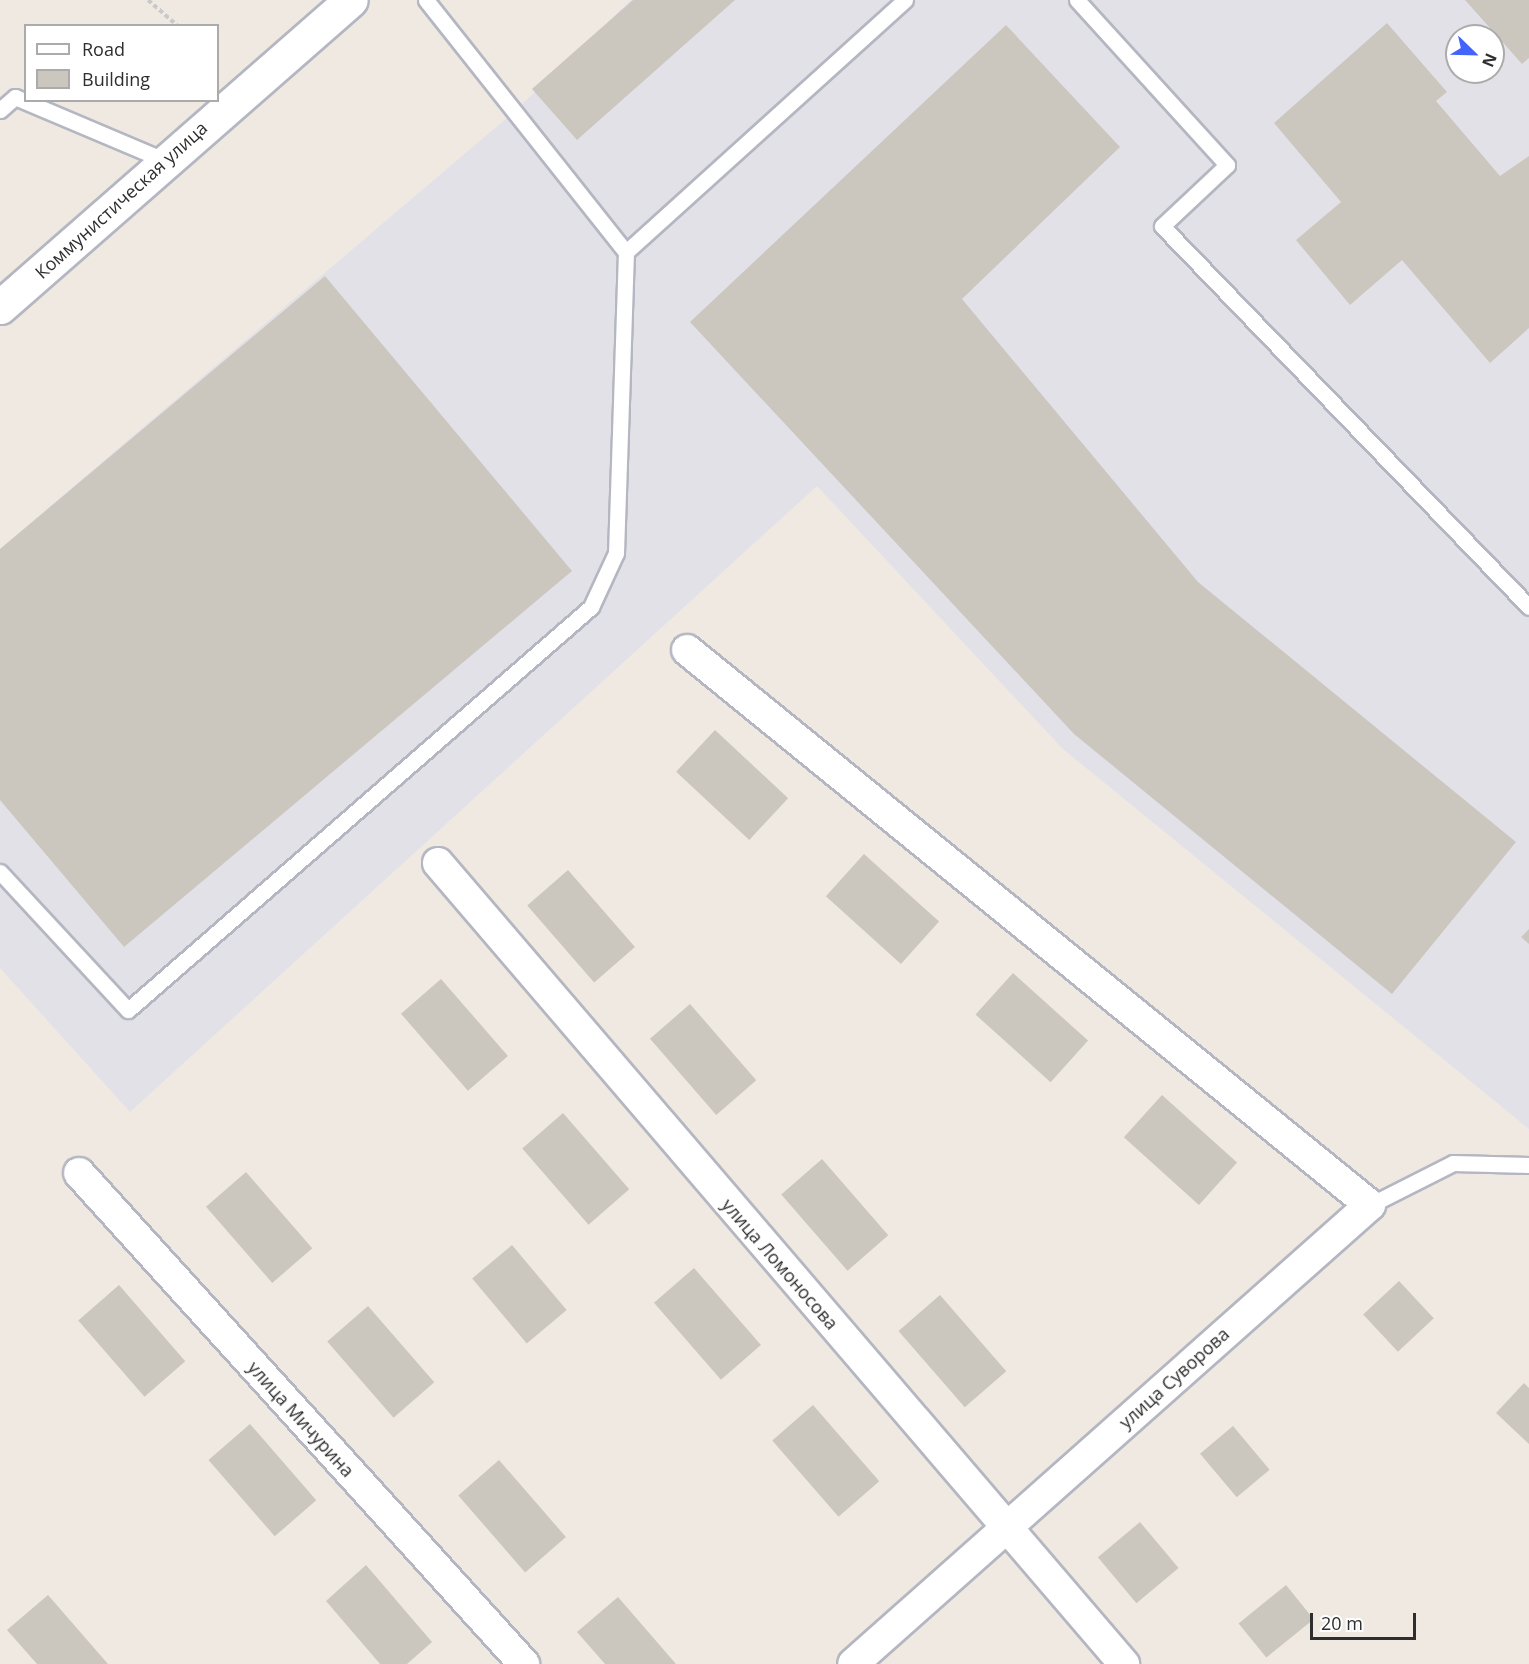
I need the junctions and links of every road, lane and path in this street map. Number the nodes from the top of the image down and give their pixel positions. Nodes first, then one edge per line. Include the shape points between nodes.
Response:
1 (148, 0) edge
2 (351, 0) edge
3 (426, 0) edge
4 (906, 0) edge
5 (1077, 0) edge
6 (176, 24) edge
7 (24, 101) edge
8 (27, 102) edge
9 (0, 110) edge
10 (164, 160) junction
11 (626, 252) junction
12 (0, 307) edge
13 (1529, 607) edge
14 (687, 650) dead end
15 (438, 863) dead end
16 (0, 872) edge
17 (1529, 1165) edge
18 (78, 1173) dead end
19 (1370, 1205) junction
20 (1006, 1527) junction
21 (524, 1664) edge
22 (853, 1664) edge
23 (1124, 1664) edge

1 - 6 path
2 - 10 street, Коммунистическая улица
3 - 11 lane
4 - 11 lane
5 - 13 lane via 1227,165 1162,226
7 - 9 lane via 15,97
8 - 10 lane
10 - 12 street, Коммунистическая улица
11 - 16 lane via 616,553 591,607 128,1010
14 - 19 street
15 - 20 street, улица Ломоносова
17 - 19 lane, улица Суворова via 1453,1163
18 - 21 street, улица Мичурина
19 - 20 street, улица Суворова
20 - 22 street, улица Суворова
20 - 23 street, улица Ломоносова

